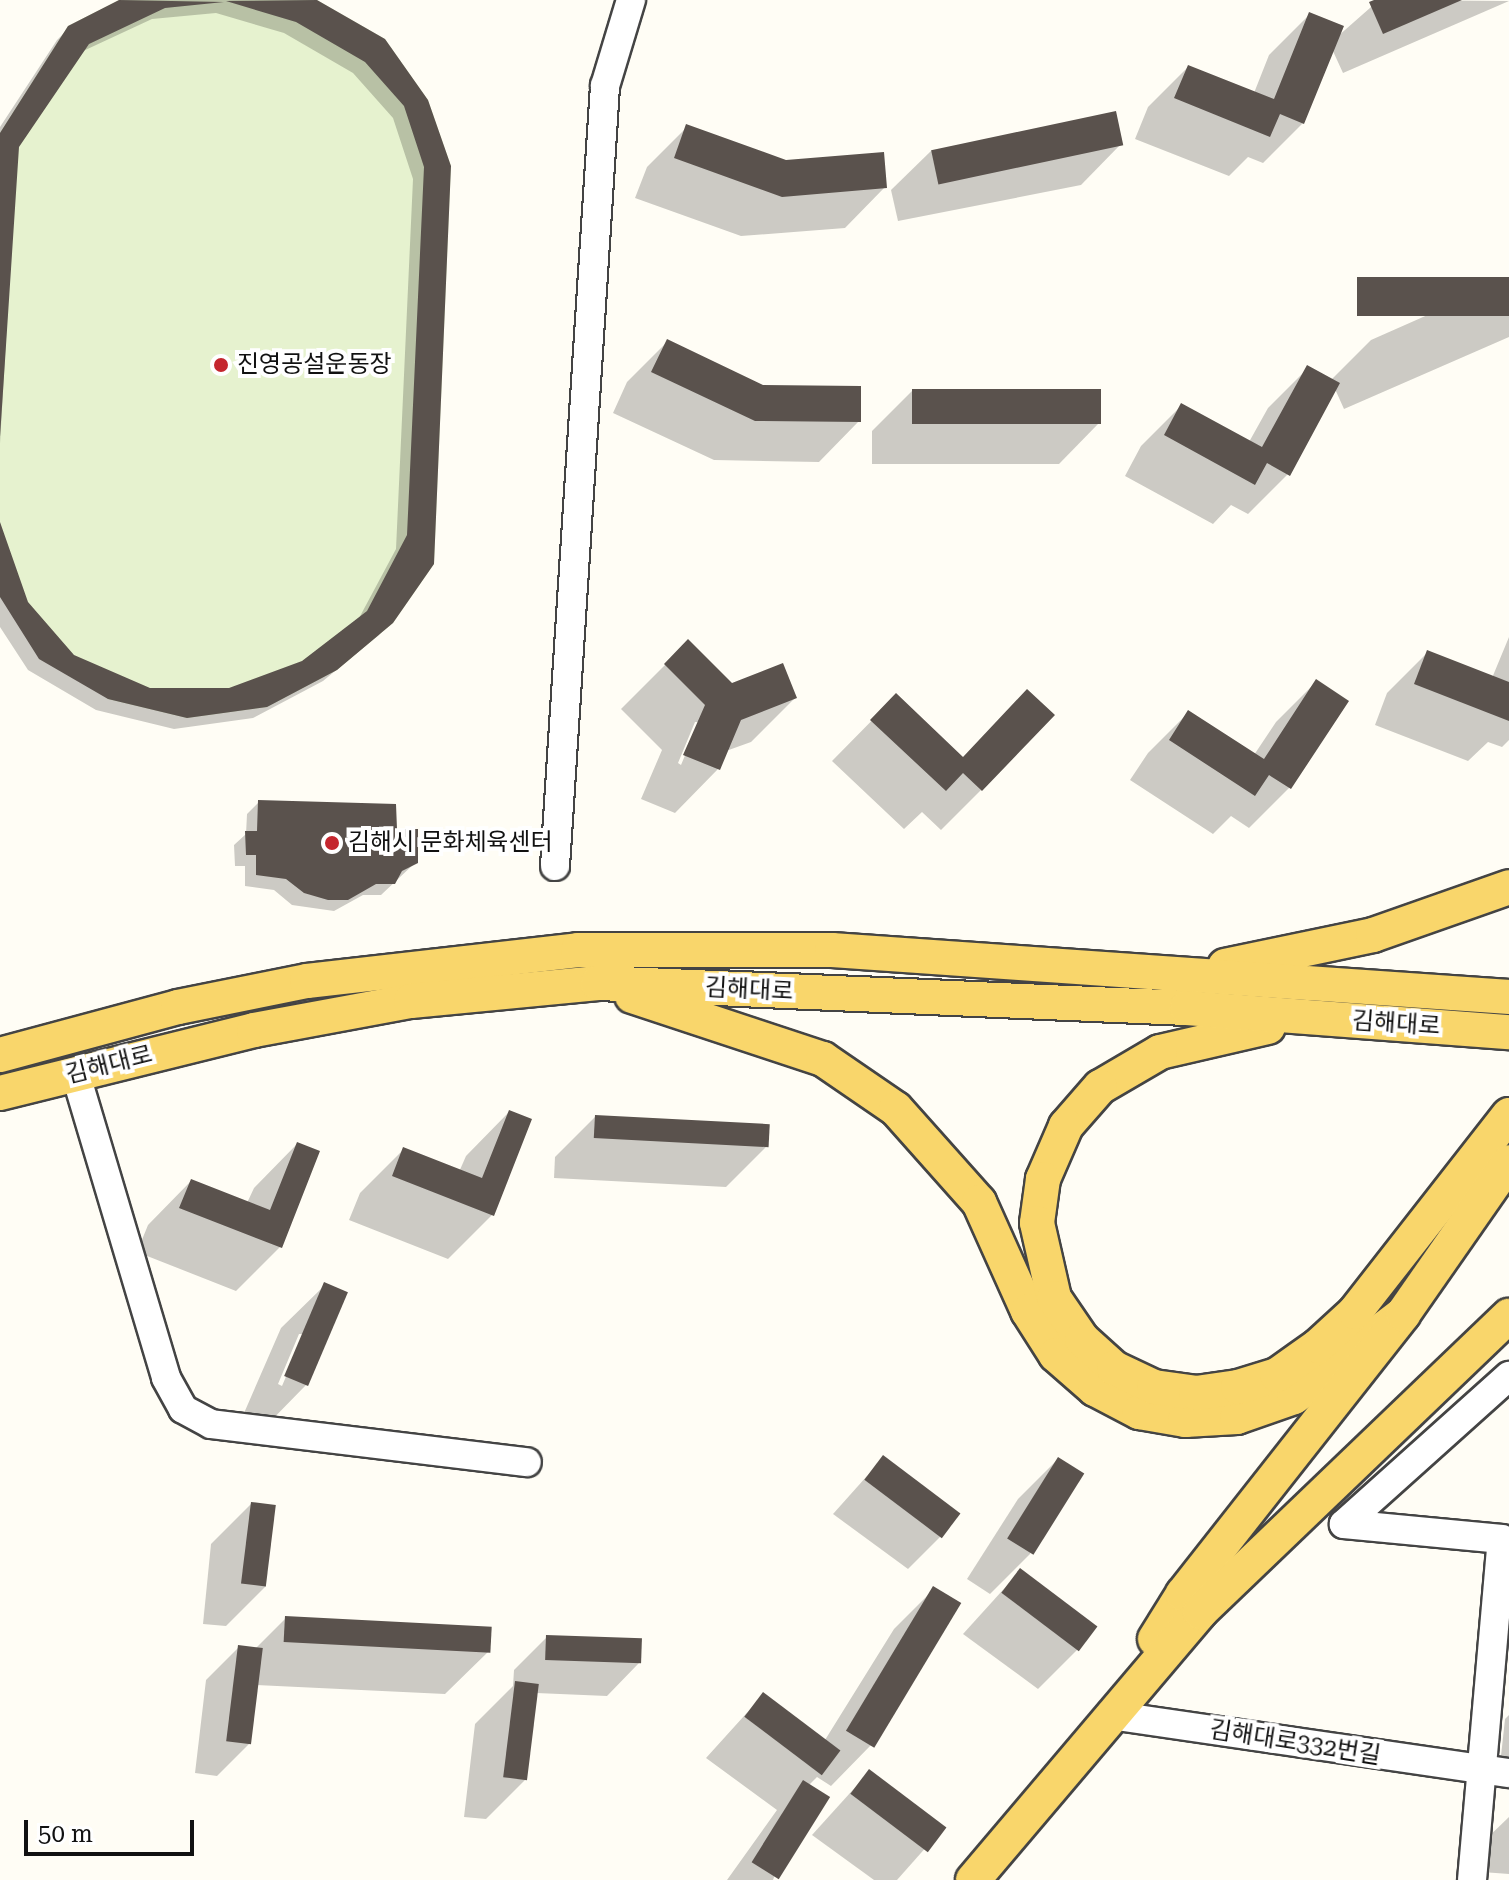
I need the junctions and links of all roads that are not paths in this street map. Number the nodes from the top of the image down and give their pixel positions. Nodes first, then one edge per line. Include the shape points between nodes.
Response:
1 (631, 0) edge
2 (555, 866) dead end
3 (1509, 887) edge
4 (1184, 974) junction
5 (598, 983) junction
6 (1509, 997) edge
7 (1316, 1019) junction
8 (1509, 1032) edge
9 (0, 1055) edge
10 (75, 1072) junction
11 (0, 1093) edge
12 (1509, 1115) edge
13 (1493, 1167) edge
14 (1403, 1314) junction
15 (1509, 1316) edge
16 (1509, 1376) edge
17 (527, 1462) dead end
18 (1506, 1539) edge
19 (1110, 1715) junction
20 (1480, 1771) junction
21 (1509, 1773) edge
22 (973, 1880) edge
23 (1472, 1880) edge

1 - 2 street via 605,86
3 - 4 main road via 1373,935
4 - 6 main road, 김해대로
4 - 9 main road, 김해대로 via 832,950 578,950 307,981 178,1007
5 - 7 main road, 김해대로 via 1187,1008
5 - 10 main road, 김해대로 via 411,1001
5 - 14 main road via 823,1059 896,1109 979,1202 1028,1311 1056,1355 1095,1389 1139,1412 1185,1420 1237,1417 1294,1397
7 - 8 main road, 김해대로
7 - 13 main road via 1232,1032 1160,1052 1100,1087 1066,1126 1043,1179 1037,1223 1054,1298 1082,1339 1114,1368 1154,1387 1196,1393 1277,1375 1355,1312
10 - 11 main road, 김해대로
10 - 17 street via 166,1378 183,1409 211,1424
12 - 13 main road
13 - 14 main road
14 - 19 main road via 1183,1594
15 - 19 main road via 1200,1612
16 - 18 street via 1344,1524
18 - 20 street
19 - 20 street, 김해대로332번길
19 - 22 main road
20 - 21 street, 김해대로332번길
20 - 23 street

